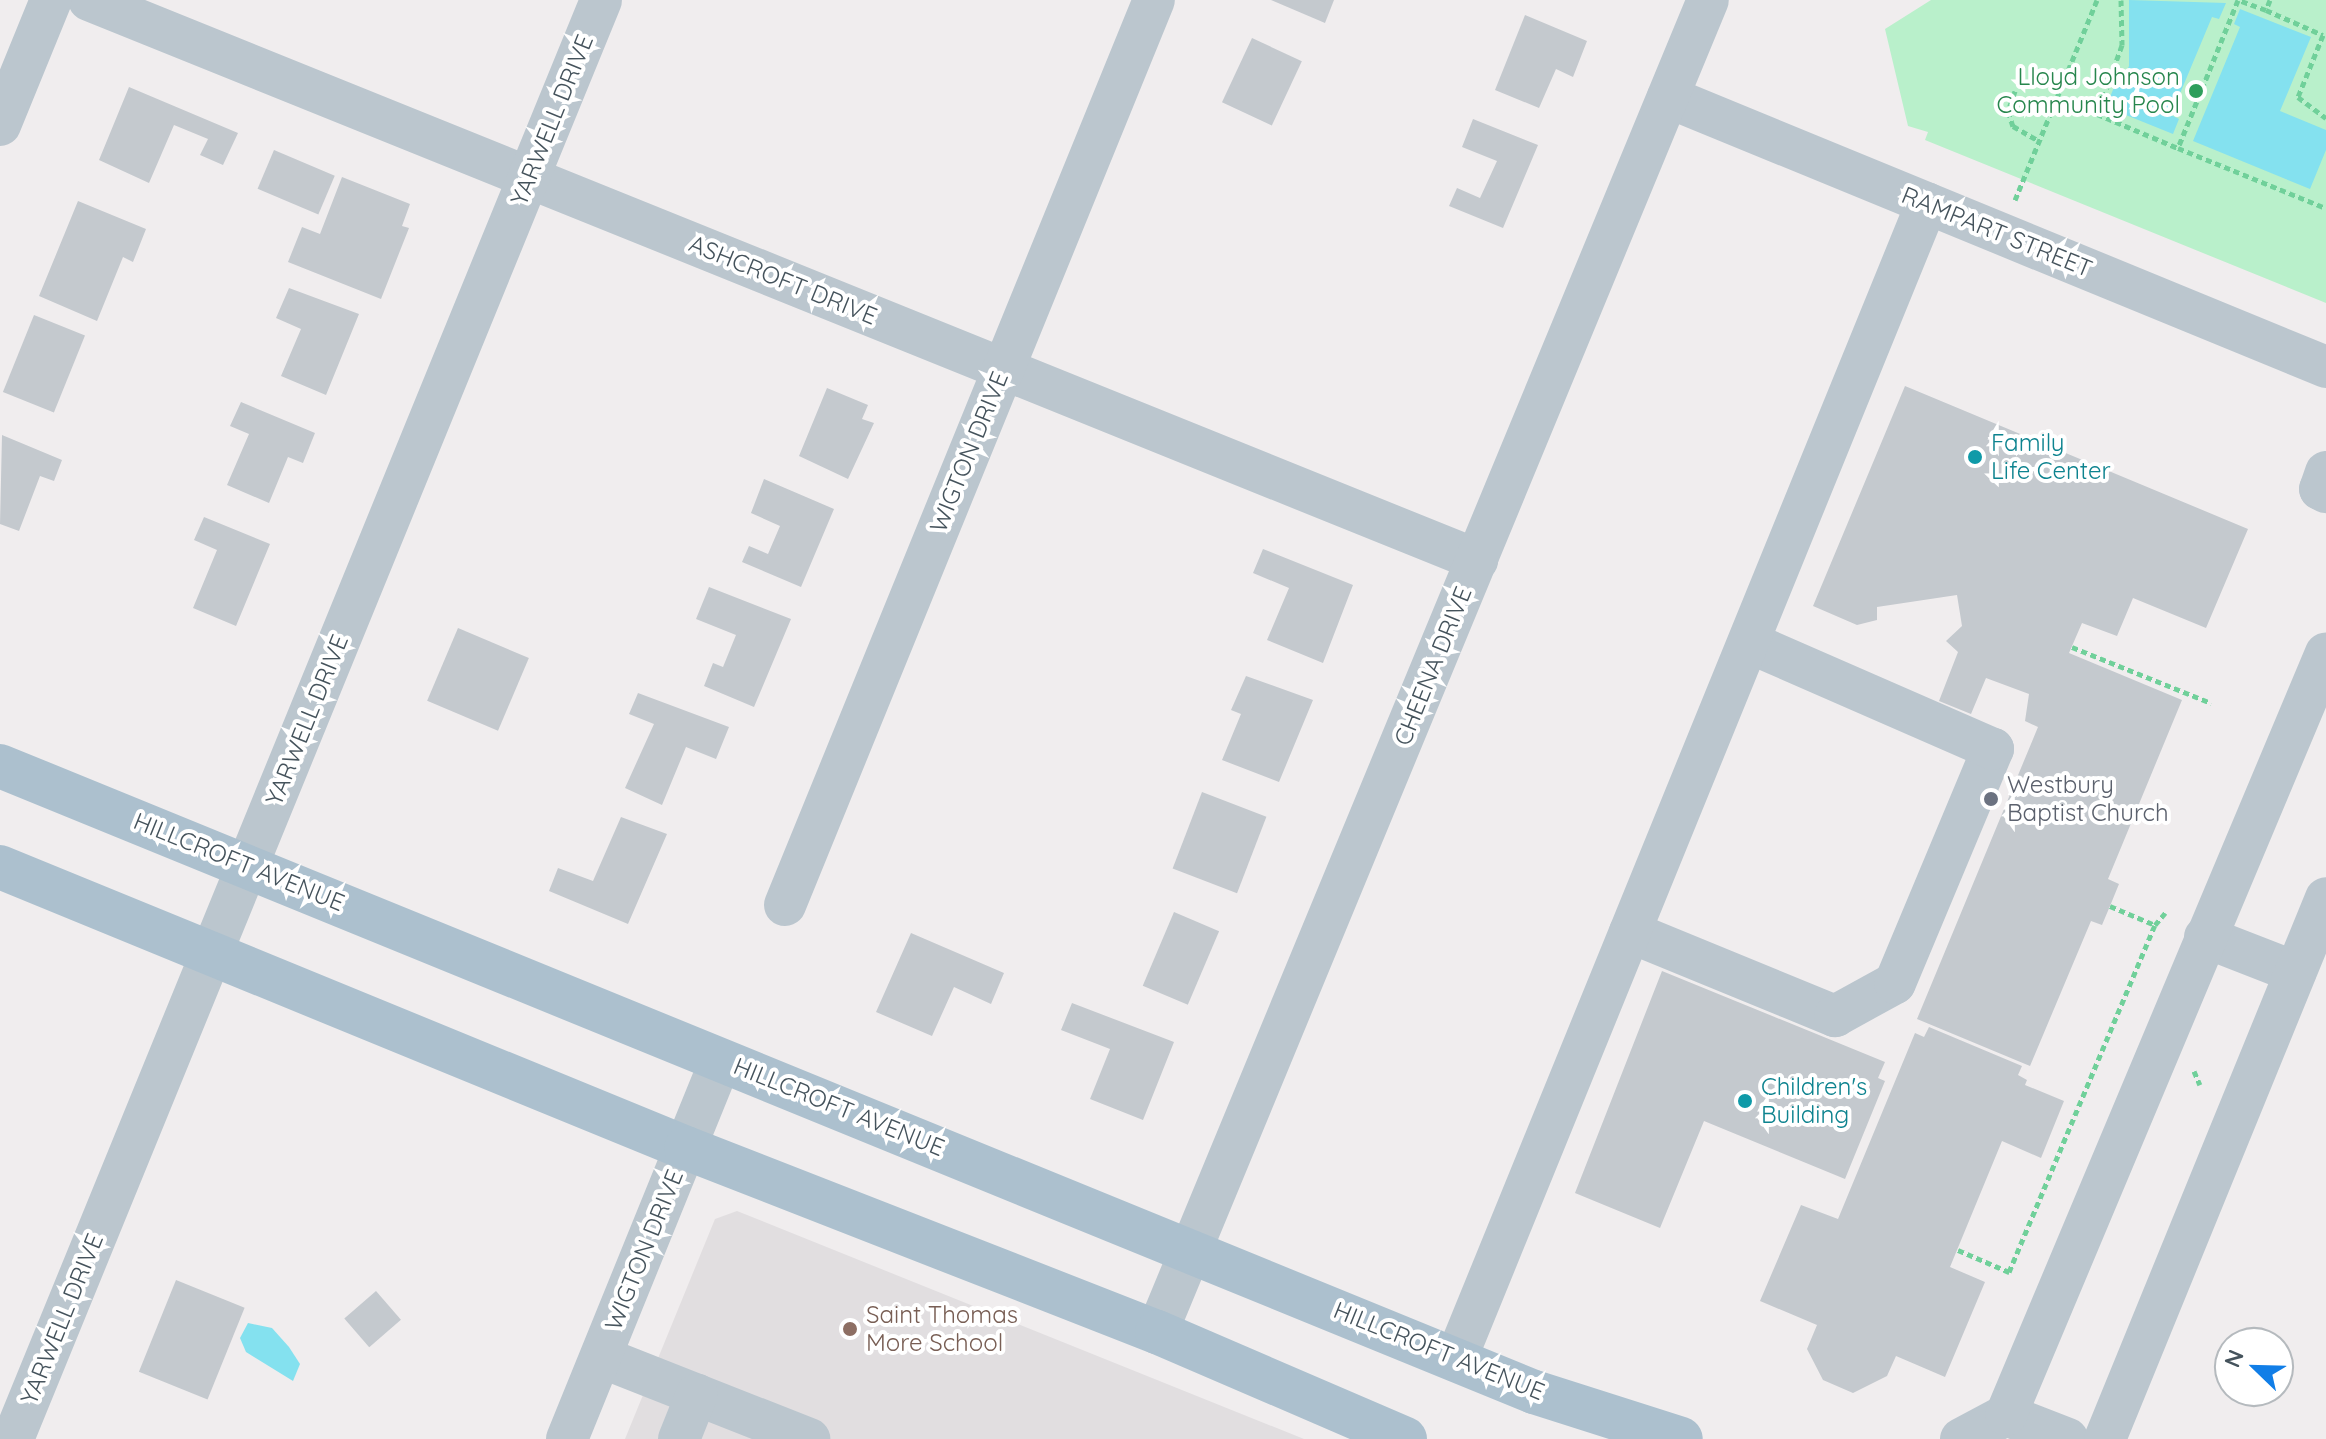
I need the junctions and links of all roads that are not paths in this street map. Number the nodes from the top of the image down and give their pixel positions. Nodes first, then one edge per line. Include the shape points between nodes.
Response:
1 (51, 0) edge
2 (89, 0) edge
3 (601, 0) edge
4 (1154, 0) edge
5 (1708, 0) edge
6 (1668, 97) junction
7 (0, 125) edge
8 (529, 178) junction
9 (1927, 203) junction
10 (2326, 367) edge
11 (1003, 369) junction
12 (2326, 472) edge
13 (2326, 492) edge
14 (1477, 560) junction
15 (1750, 643) junction
16 (2326, 653) edge
17 (0, 766) edge
18 (248, 864) junction
19 (0, 867) edge
20 (2326, 898) edge
21 (785, 905) dead end
22 (1630, 932) junction
23 (2205, 937) junction
24 (212, 953) junction
25 (2295, 972) junction
26 (721, 1060) junction
27 (686, 1148) junction
28 (1192, 1249) junction
29 (1157, 1332) junction
30 (601, 1357) junction
31 (1456, 1359) junction
32 (697, 1394) junction
33 (2006, 1415) junction
34 (13, 1439) edge
35 (567, 1439) edge
36 (679, 1439) edge
37 (809, 1439) edge
38 (1405, 1439) edge
39 (1681, 1439) edge
40 (1961, 1439) edge
41 (2068, 1439) edge
42 (2105, 1439) edge

1 - 7 street
2 - 8 street, ASHCROFT DRIVE
3 - 8 street, YARWELL DRIVE
4 - 11 street, WIGTON DRIVE
5 - 6 street, CHEENA DRIVE
6 - 9 street, RAMPART STREET
6 - 14 street, CHEENA DRIVE
8 - 11 street, ASHCROFT DRIVE
8 - 18 street, YARWELL DRIVE
9 - 10 street, RAMPART STREET
9 - 15 street
11 - 14 street, ASHCROFT DRIVE
11 - 21 street, WIGTON DRIVE
12 - 13 street via 2320,489
14 - 28 street, CHEENA DRIVE
15 - 22 street
15 - 22 street via 1993,749 1895,983 1835,1016
16 - 23 street
17 - 18 main road, HILLCROFT AVENUE
18 - 24 street, YARWELL DRIVE
18 - 26 main road, HILLCROFT AVENUE
19 - 24 main road
20 - 25 street
22 - 31 street
23 - 25 street
23 - 33 street
24 - 27 main road
24 - 34 street, YARWELL DRIVE
25 - 42 street
26 - 27 street, WIGTON DRIVE
26 - 28 main road, HILLCROFT AVENUE
27 - 29 main road
27 - 30 street, WIGTON DRIVE
28 - 29 street, CHEENA DRIVE
28 - 31 main road, HILLCROFT AVENUE
29 - 38 main road
30 - 32 street
30 - 35 street, WIGTON DRIVE
31 - 39 main road, HILLCROFT AVENUE via 1534,1392
32 - 36 street
32 - 37 street
33 - 40 street
33 - 41 street

